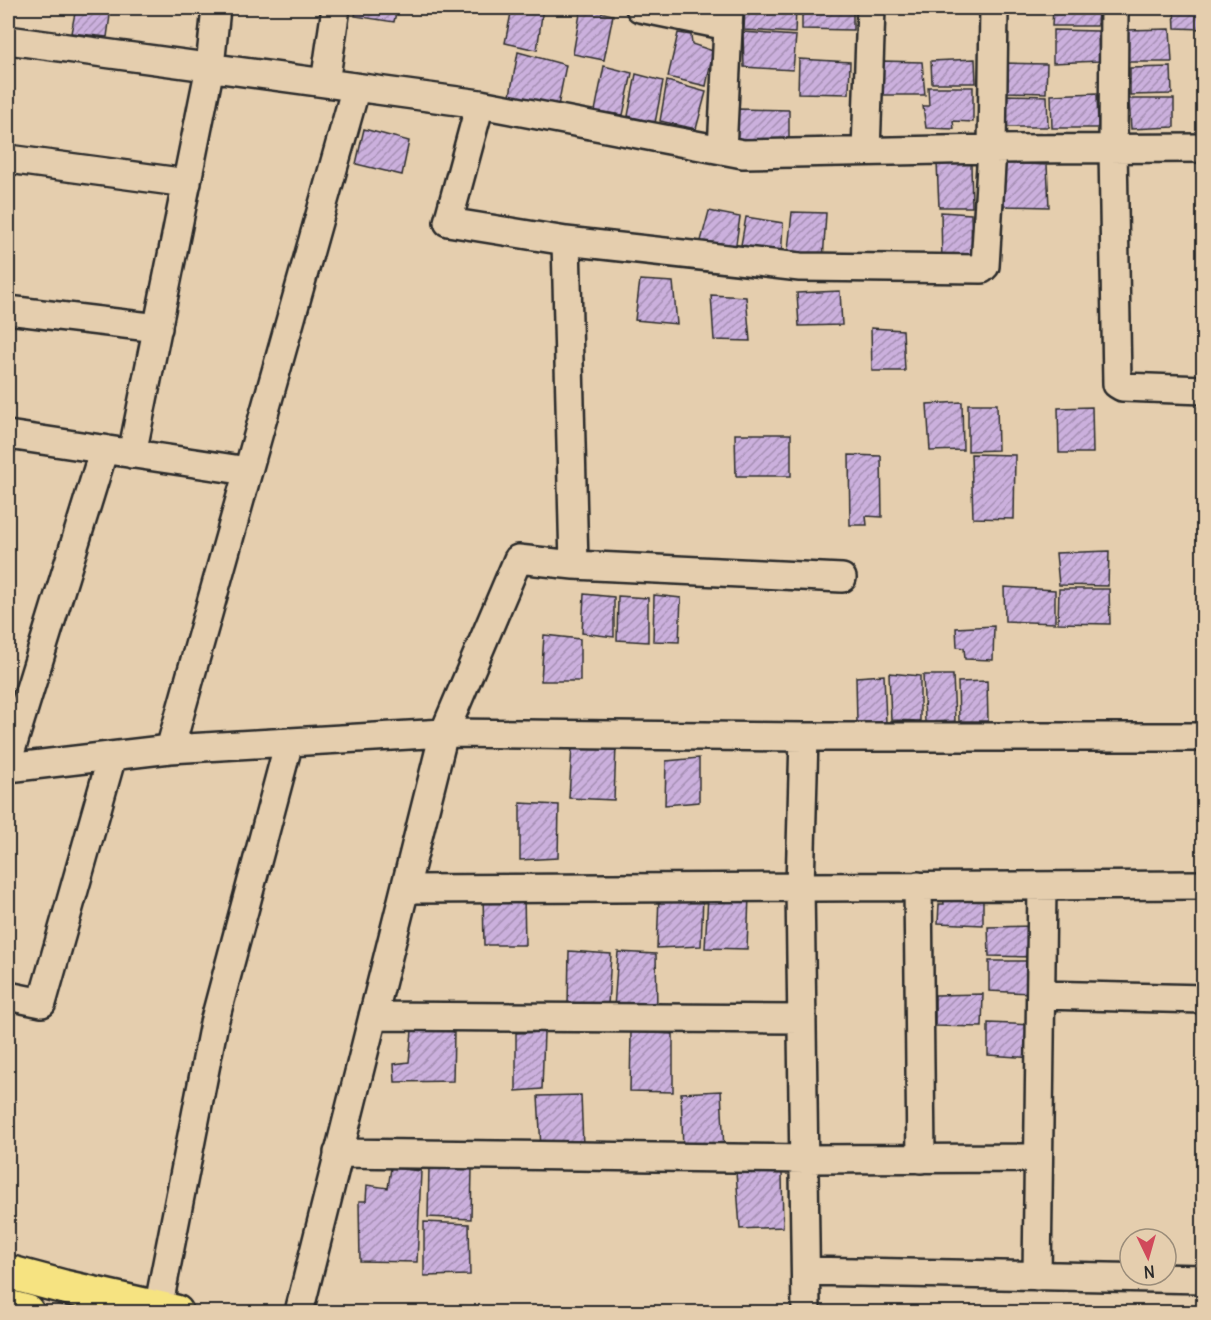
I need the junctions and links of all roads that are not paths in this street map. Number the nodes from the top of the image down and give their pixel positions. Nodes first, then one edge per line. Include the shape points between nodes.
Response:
1 (216, 8) edge
2 (336, 8) edge
3 (640, 8) edge
4 (871, 8) edge
5 (994, 8) edge
6 (1114, 8) edge
7 (729, 17) edge
8 (8, 40) edge
9 (210, 67) junction
10 (325, 83) junction
11 (356, 87) junction
12 (480, 104) junction
13 (1113, 148) junction
14 (1203, 148) edge
15 (992, 149) junction
16 (722, 150) junction
17 (866, 151) junction
18 (8, 159) edge
19 (187, 183) junction
20 (566, 241) junction
21 (8, 310) edge
22 (158, 328) junction
23 (1203, 390) edge
24 (8, 435) edge
25 (104, 450) junction
26 (132, 454) junction
27 (248, 471) junction
28 (574, 565) junction
29 (842, 578) dead end
30 (444, 733) junction
31 (804, 737) junction
32 (1203, 737) edge
33 (289, 742) junction
34 (170, 750) junction
35 (112, 756) junction
36 (8, 760) edge
37 (8, 768) edge
38 (1203, 885) edge
39 (918, 886) junction
40 (1042, 886) junction
41 (801, 887) junction
42 (405, 889) junction
43 (1041, 994) junction
44 (8, 996) edge
45 (1203, 999) edge
46 (373, 1016) junction
47 (802, 1019) junction
48 (338, 1154) junction
49 (1038, 1158) junction
50 (804, 1159) junction
51 (921, 1159) junction
52 (806, 1271) junction
53 (8, 1272) edge
54 (1037, 1276) junction
55 (1203, 1279) edge
56 (8, 1307) edge
57 (167, 1311) edge
58 (27, 1312) edge
59 (299, 1312) edge
60 (806, 1312) edge

1 - 9 street
2 - 10 street
3 - 7 street
4 - 17 street
5 - 15 street
6 - 13 street
7 - 16 street
8 - 9 street
9 - 10 street
9 - 19 street
10 - 11 street
11 - 12 street
11 - 27 street
12 - 16 street
12 - 20 street via 448,222
13 - 14 street
13 - 15 street
13 - 23 street via 1117,384
15 - 17 street
15 - 20 street via 982,269 800,267
16 - 17 street via 743,154
18 - 19 street
19 - 22 street
20 - 28 street
21 - 22 street
22 - 26 street
24 - 25 street
25 - 26 street
25 - 36 street
26 - 27 street
27 - 34 street
28 - 29 street
28 - 30 street via 518,560
30 - 31 street
30 - 33 street
30 - 42 street
31 - 32 street
31 - 41 street
33 - 34 street
33 - 57 street via 214,1023
34 - 35 street
35 - 37 street
35 - 44 street via 42,1003
38 - 40 street
39 - 40 street
39 - 41 street
39 - 51 street
40 - 43 street
41 - 42 street
41 - 47 street
42 - 46 street
43 - 45 street
43 - 49 street
46 - 47 street
46 - 48 street
47 - 50 street
48 - 50 street
48 - 59 street
49 - 51 street
49 - 54 street
50 - 51 street
50 - 52 street
52 - 54 street
52 - 60 street
53 - 57 highway
54 - 55 street
56 - 58 highway

